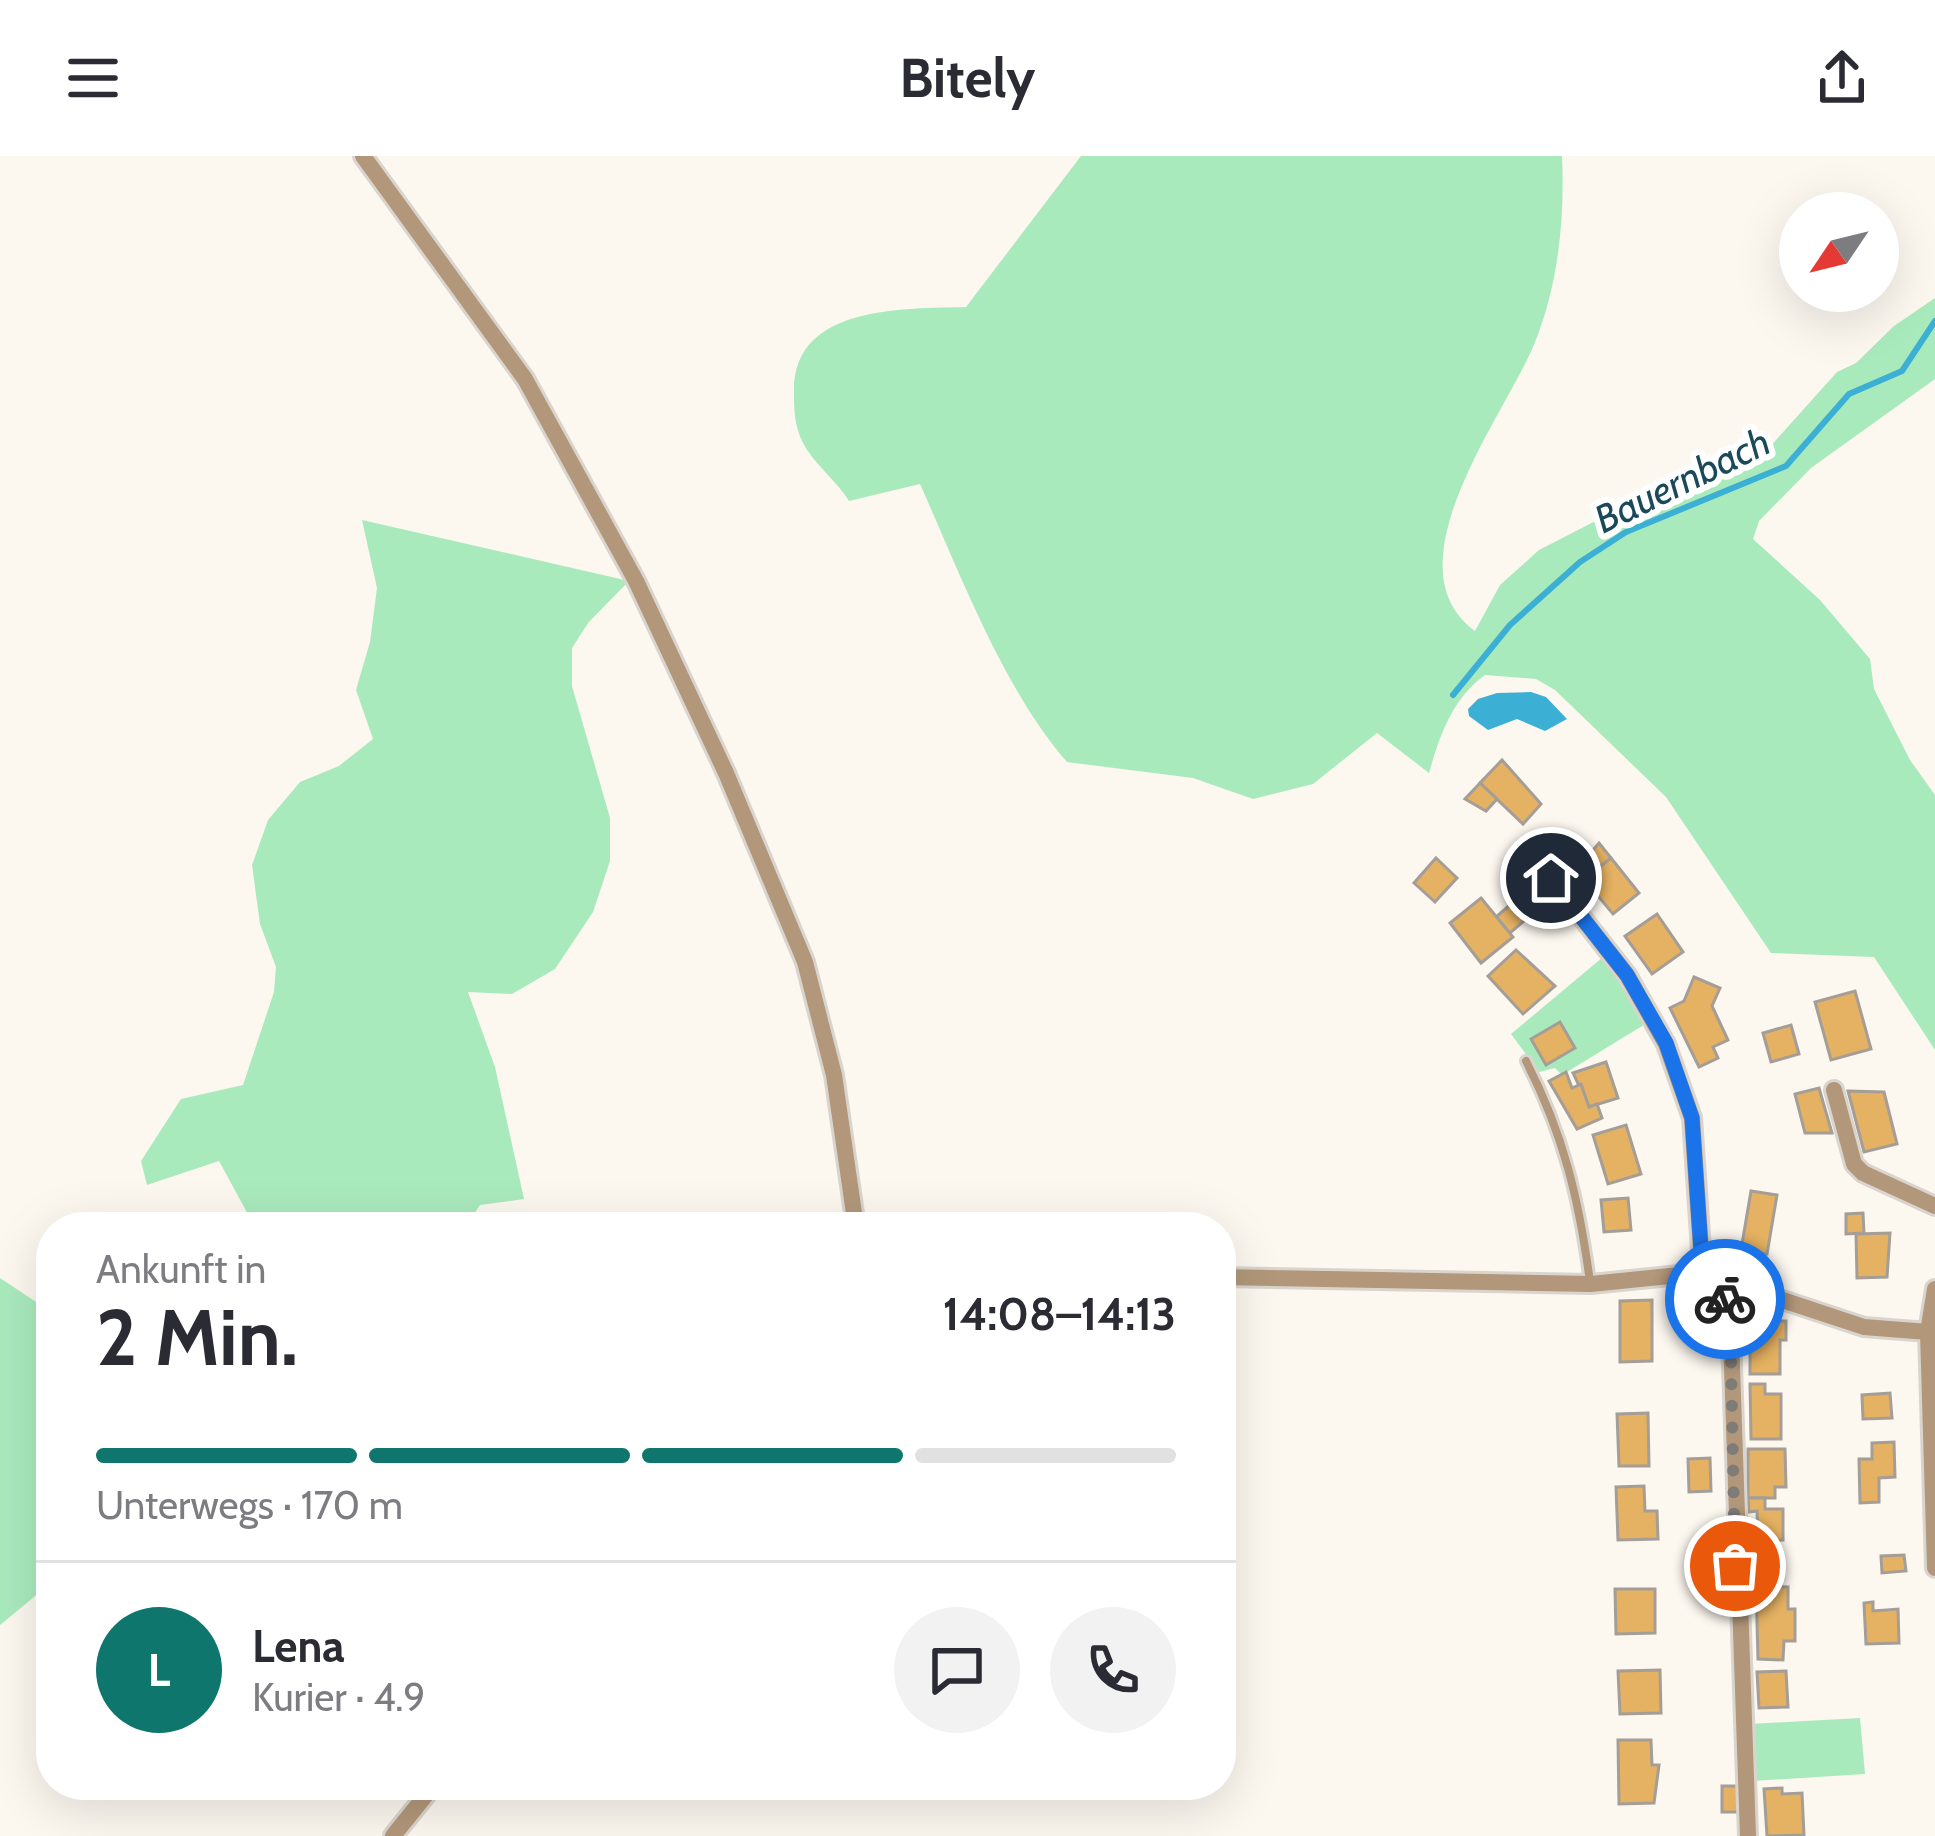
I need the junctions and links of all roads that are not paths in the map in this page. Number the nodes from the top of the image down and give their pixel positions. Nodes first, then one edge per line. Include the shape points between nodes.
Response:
1 (363, 156) edge
2 (1551, 878) dead end
3 (1526, 1061) dead end
4 (1834, 1090) dead end
5 (1935, 1206) edge
6 (854, 1212) edge
7 (1236, 1277) edge
8 (1713, 1277) junction
9 (1591, 1284) junction
10 (1935, 1288) edge
11 (1928, 1332) junction
12 (1935, 1568) edge
13 (422, 1800) edge
14 (393, 1836) edge
15 (1748, 1836) edge

1 - 6 street via 525,379 637,581 806,962 834,1076
2 - 8 street via 1627,975 1666,1043 1692,1118 1701,1250
3 - 9 lane via 1572,1172
4 - 5 street via 1854,1164
7 - 9 street
8 - 9 street
8 - 11 street via 1864,1327
8 - 15 street via 1730,1309
10 - 11 street
11 - 12 street
13 - 14 street

